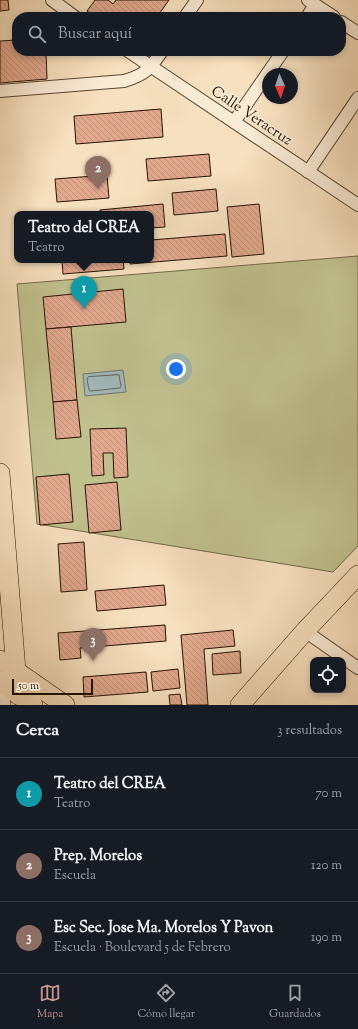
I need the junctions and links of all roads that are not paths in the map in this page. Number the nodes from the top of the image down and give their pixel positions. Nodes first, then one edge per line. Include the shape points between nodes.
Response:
1 (52, 0) edge
2 (197, 0) edge
3 (312, 2) edge
4 (69, 12) edge
5 (189, 12) edge
6 (309, 12) edge
7 (327, 12) edge
8 (346, 25) edge
9 (358, 33) edge
10 (136, 56) edge
11 (159, 56) edge
12 (280, 56) edge
13 (152, 66) junction
14 (0, 91) edge
15 (358, 98) edge
16 (234, 122) junction
17 (308, 172) junction
18 (358, 205) edge
19 (0, 473) edge
20 (358, 575) edge
21 (305, 631) junction
22 (0, 660) edge
23 (358, 668) edge
24 (8, 677) edge
25 (0, 685) edge
26 (2, 705) edge
27 (33, 705) edge
28 (65, 705) edge
29 (240, 705) edge

1 - 4 street
2 - 5 street
3 - 6 street
3 - 7 street
8 - 9 street
10 - 13 street, Calle Veracruz
11 - 13 street
12 - 16 street
13 - 14 street via 139,77 124,81
13 - 16 street, Calle Veracruz
15 - 17 street
16 - 17 street, Calle Veracruz
17 - 18 street, Calle Veracruz
19 - 24 main road
20 - 21 main road
21 - 23 street
21 - 29 main road
22 - 24 main road
24 - 27 main road via 18,695
24 - 28 main road
25 - 26 street

